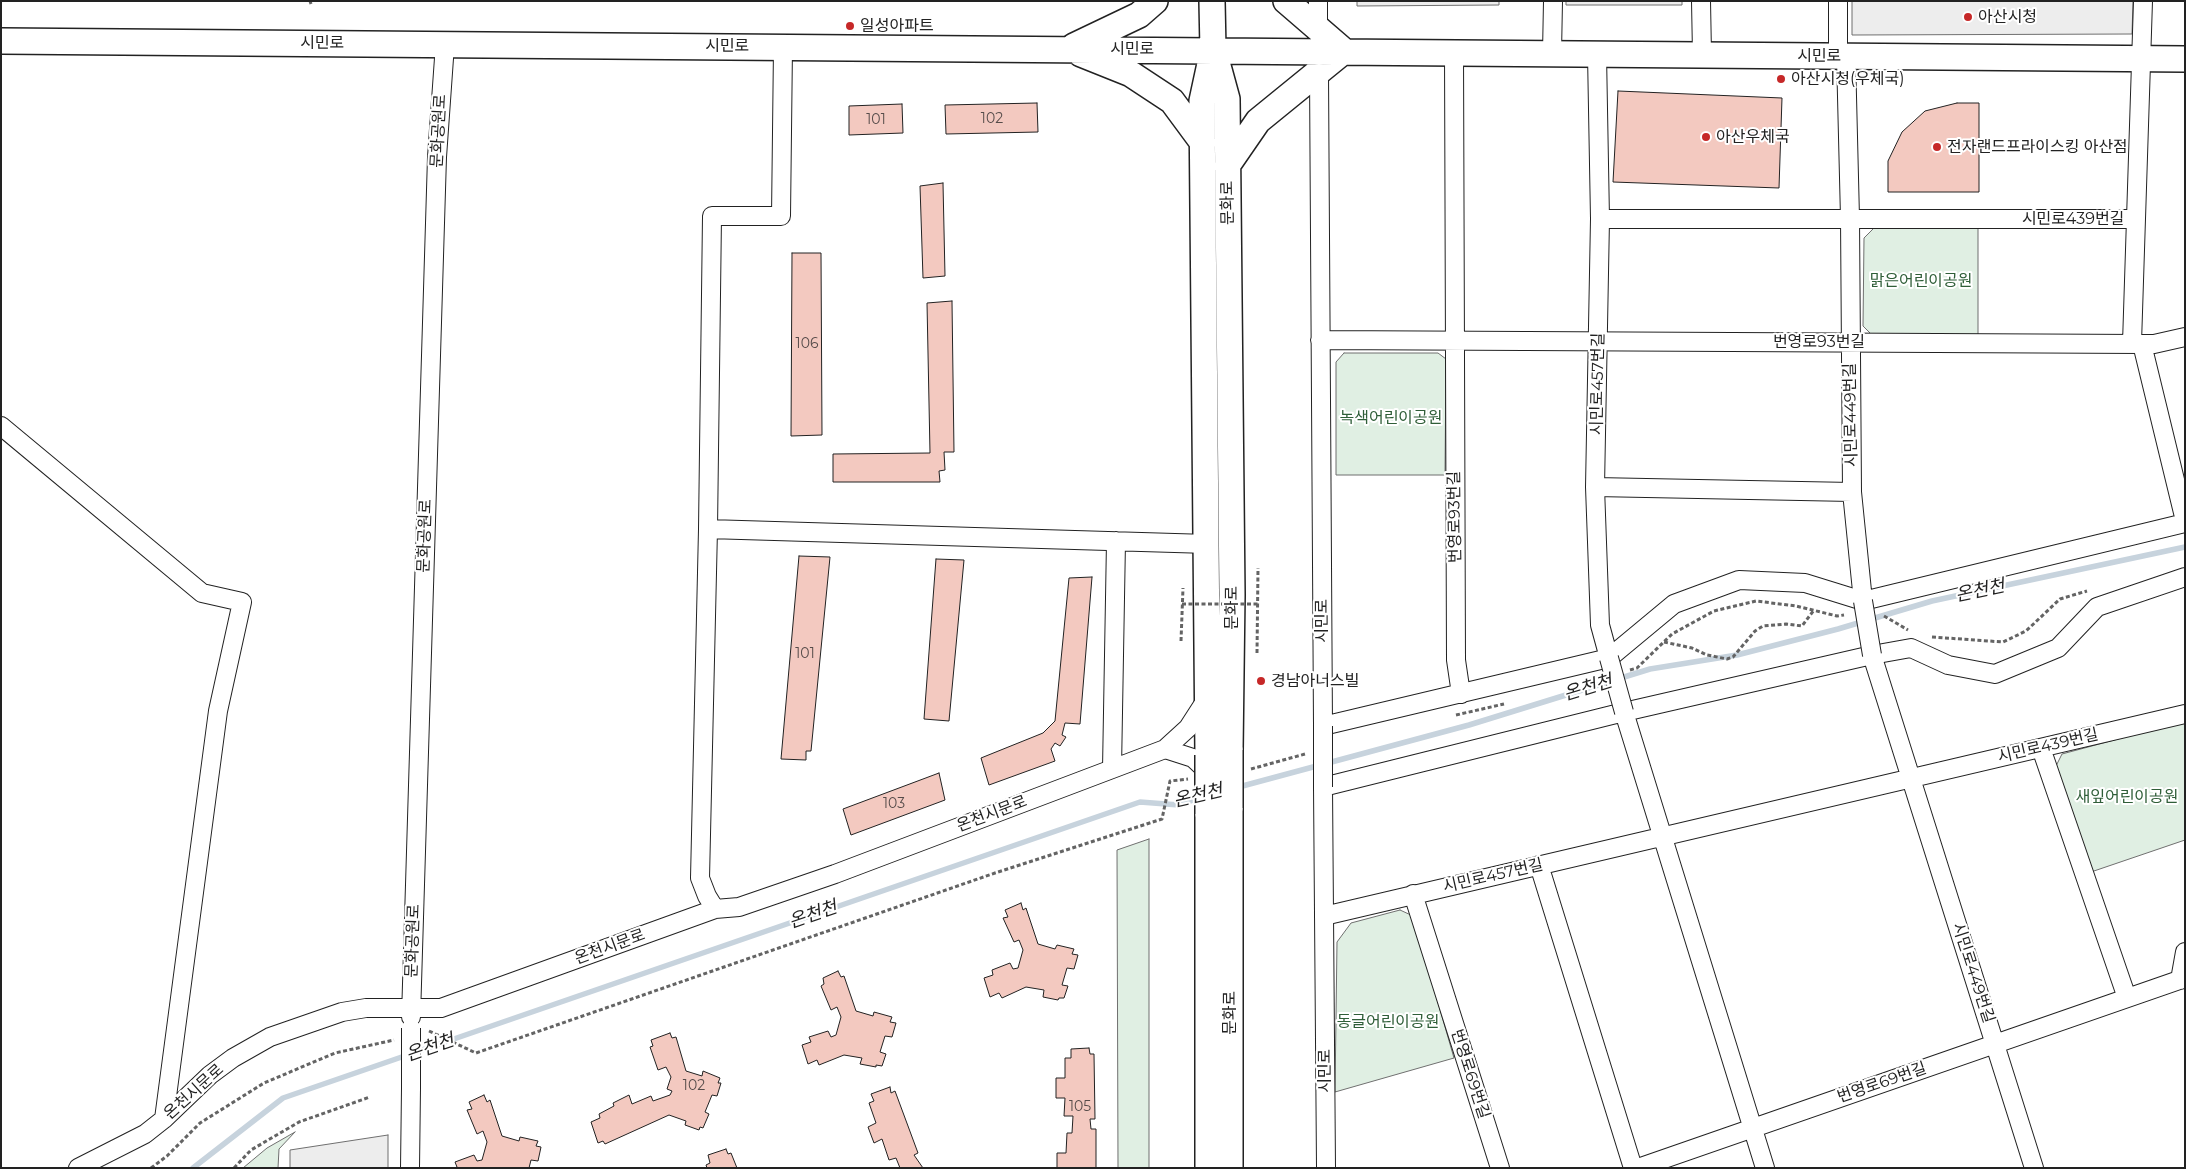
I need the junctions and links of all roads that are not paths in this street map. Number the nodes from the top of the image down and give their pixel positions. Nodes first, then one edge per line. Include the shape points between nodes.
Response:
1 (1155, 1) edge
2 (1212, 1) edge
3 (1286, 1) edge
4 (1318, 1) edge
5 (1553, 1) edge
6 (1701, 1) edge
7 (1838, 1) edge
8 (2144, 1) edge
9 (1318, 30) junction
10 (1, 41) edge
11 (445, 44) junction
12 (783, 47) junction
13 (1067, 49) junction
14 (1213, 50) junction
15 (1344, 51) junction
16 (1454, 52) junction
17 (1552, 53) junction
18 (1597, 54) junction
19 (1702, 54) junction
20 (1842, 56) junction
21 (2142, 58) junction
22 (2185, 59) edge
23 (1319, 74) junction
24 (1203, 143) junction
25 (1227, 166) junction
26 (1600, 218) junction
27 (1850, 218) junction
28 (2136, 219) junction
29 (2185, 337) edge
30 (1320, 340) junction
31 (1453, 340) junction
32 (1599, 341) junction
33 (1850, 342) junction
34 (2137, 344) junction
35 (1, 426) edge
36 (1595, 487) junction
37 (1852, 492) junction
38 (2185, 522) edge
39 (708, 529) junction
40 (1116, 541) junction
41 (1208, 544) junction
42 (2185, 577) edge
43 (1869, 606) junction
44 (1872, 654) junction
45 (1609, 658) junction
46 (1461, 694) junction
47 (1208, 697) junction
48 (1624, 712) junction
49 (2185, 714) edge
50 (1323, 726) junction
51 (2041, 748) junction
52 (1165, 749) junction
53 (1210, 759) junction
54 (1112, 768) junction
55 (1912, 778) junction
56 (1323, 787) junction
57 (1219, 811) junction
58 (1662, 836) junction
59 (1540, 865) junction
60 (1413, 894) junction
61 (715, 909) junction
62 (1324, 916) junction
63 (2185, 952) edge
64 (2183, 979) edge
65 (2127, 998) junction
66 (411, 1007) junction
67 (1996, 1044) junction
68 (164, 1119) junction
69 (1753, 1128) junction
70 (78, 1168) edge
71 (410, 1168) edge
72 (1208, 1168) edge
73 (1230, 1168) edge
74 (1326, 1168) edge
75 (1500, 1168) edge
76 (1633, 1168) edge
77 (1638, 1168) edge
78 (1766, 1168) edge
79 (2034, 1168) edge

1 - 13 main road via 1138,15
2 - 14 main road, 문화로
3 - 9 main road
4 - 9 street
5 - 17 street
6 - 19 street
7 - 20 street, 시민로449번길
8 - 21 street, 시민로439번길
9 - 15 main road
10 - 11 main road, 시민로
11 - 12 main road, 시민로
11 - 66 street, 문화공원로 via 437,167
12 - 13 main road, 시민로
12 - 39 street via 781,216 712,216
13 - 14 main road, 시민로
13 - 24 main road via 1131,74 1164,96
14 - 15 main road, 시민로
14 - 24 main road, 문화로 via 1202,101
14 - 25 main road, 문화로 via 1227,99
15 - 16 main road, 시민로
15 - 23 main road
16 - 17 main road, 시민로
16 - 31 street
17 - 18 main road, 시민로
18 - 19 main road, 시민로
18 - 26 street, 시민로457번길
19 - 20 main road, 시민로
20 - 21 main road, 시민로
20 - 27 street, 시민로449번길
21 - 22 main road, 시민로
21 - 28 street, 시민로439번길
23 - 25 main road via 1258,121
23 - 30 street, 시민로
24 - 41 main road, 문화로
25 - 53 main road, 문화로 via 1232,595
26 - 27 street
26 - 32 street, 시민로457번길
27 - 28 street, 시민로439번길
27 - 33 street, 시민로449번길
28 - 34 street
29 - 34 street, 번영로93번길
30 - 31 street, 번영로93번길
30 - 50 street, 시민로
31 - 32 street, 번영로93번길
31 - 46 street, 번영로93번길 via 1456,660
32 - 33 street, 번영로93번길
32 - 36 street, 시민로457번길
33 - 34 street, 번영로93번길
33 - 37 street, 시민로449번길
34 - 38 street
35 - 68 street via 202,593 242,602 218,711
36 - 37 street
36 - 45 street, 시민로457번길 via 1600,626
37 - 43 street, 시민로449번길
38 - 43 street
39 - 40 street
39 - 61 street via 700,878
40 - 41 street
40 - 54 street
41 - 47 main road, 문화로
42 - 44 street via 2097,607 2058,648 1995,674 1948,665 1911,648
43 - 44 street, 시민로449번길, bridge
43 - 45 street via 1805,582 1740,580 1674,604
44 - 48 street
44 - 55 street, 시민로449번길
45 - 46 street
45 - 48 street, 시민로457번길, bridge
46 - 50 street
47 - 52 street via 1188,728
47 - 53 main road, 문화로
48 - 56 street
48 - 58 street, 시민로457번길
49 - 51 street, 시민로439번길
50 - 56 street, 시민로, bridge
51 - 55 street, 시민로439번길
51 - 65 street
52 - 53 street
52 - 54 street, 온천시문로
53 - 57 main road, bridge
54 - 61 street, 온천시문로 via 834,874 739,907
55 - 58 street
55 - 67 street, 시민로449번길
56 - 62 street, 시민로
57 - 72 main road, 문화로
57 - 73 main road, 문화로
58 - 59 street, 시민로457번길
58 - 69 street, 시민로457번길
59 - 60 street, 시민로457번길
59 - 76 street
60 - 62 street, 시민로457번길
60 - 75 street, 번영로69번길
61 - 66 street, 온천시문로 via 441,1008
62 - 74 street, 시민로
63 - 64 street
64 - 65 street, 번영로69번길
65 - 67 street, 번영로69번길
66 - 68 street, 온천시문로 via 342,1012 270,1037 210,1074
66 - 71 street, 문화공원로, bridge
67 - 69 street, 번영로69번길
67 - 79 street, 시민로449번길
68 - 70 street, 온천시문로 via 123,1146
69 - 77 street, 번영로69번길
69 - 78 street, 시민로457번길

